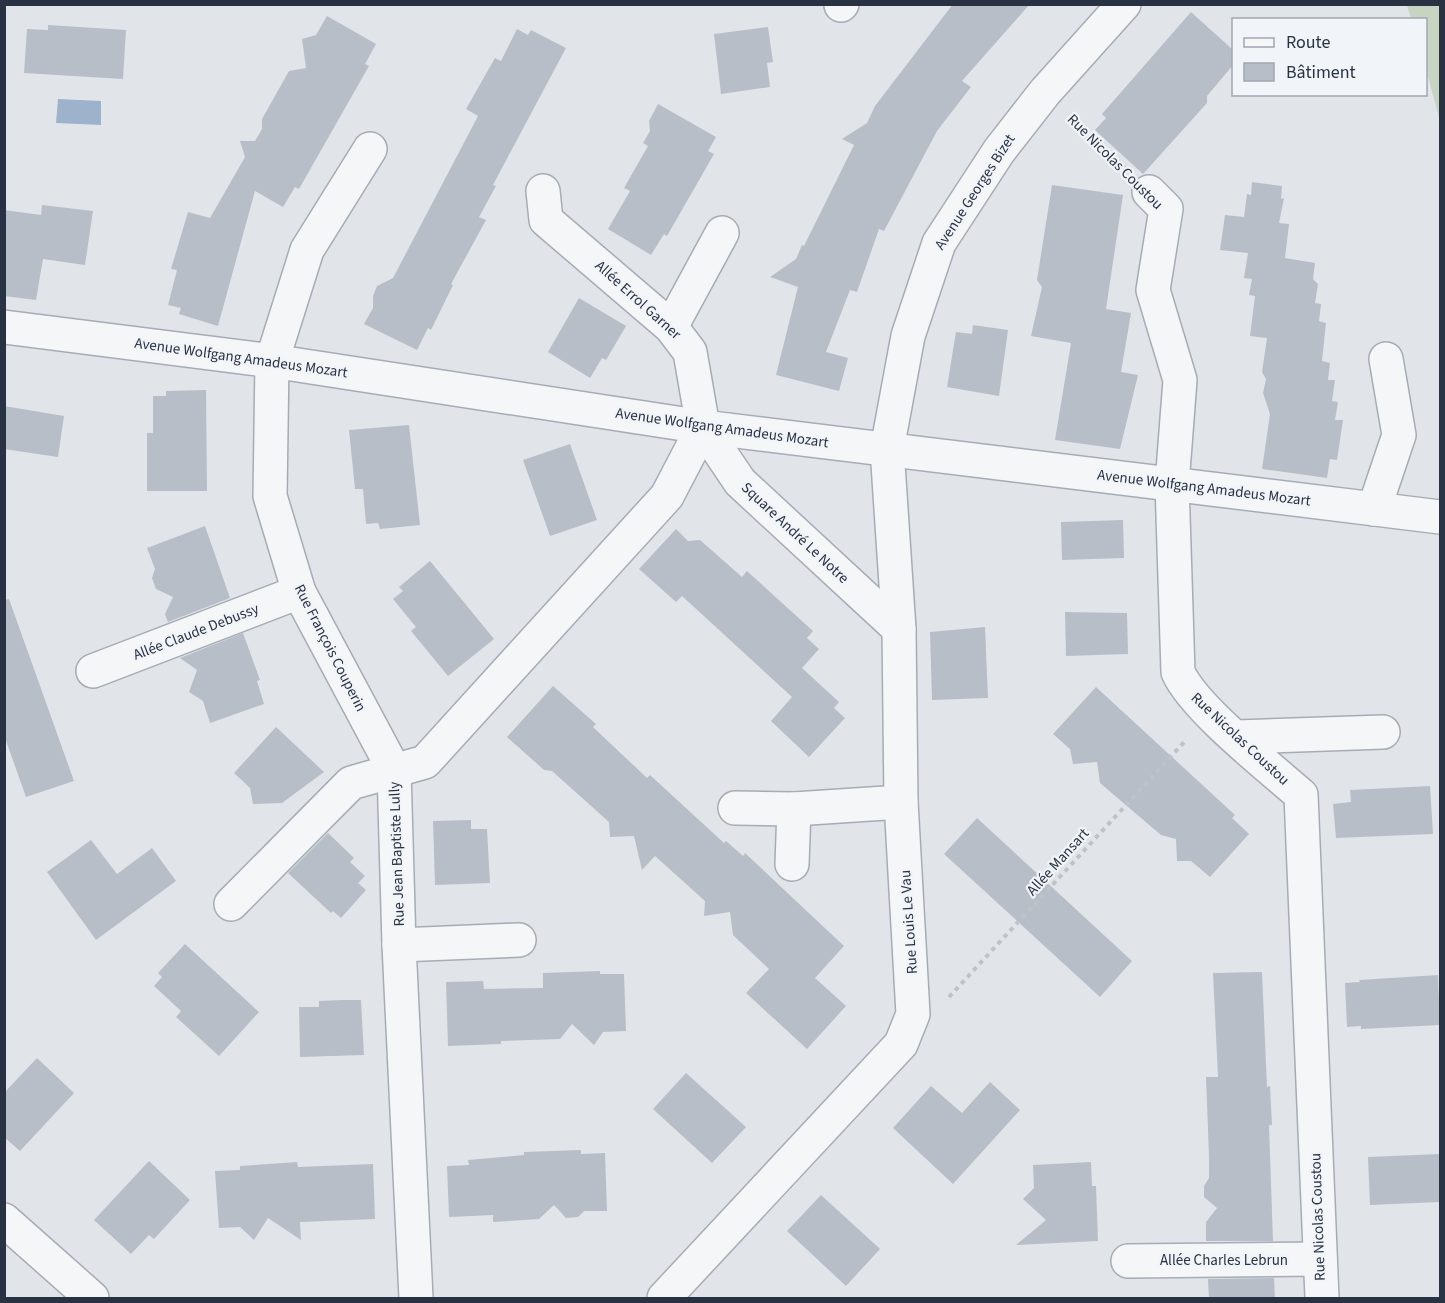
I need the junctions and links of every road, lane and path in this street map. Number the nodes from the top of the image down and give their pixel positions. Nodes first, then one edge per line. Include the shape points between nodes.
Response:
1 (1124, 4) edge
2 (1045, 92) junction
3 (369, 149) dead end
4 (543, 191) dead end
5 (1149, 192) joint
6 (722, 233) dead end
7 (4, 327) edge
8 (671, 327) junction
9 (1386, 359) dead end
10 (272, 361) junction
11 (703, 428) junction
12 (887, 449) junction
13 (1172, 484) junction
14 (1374, 509) junction
15 (1440, 517) edge
16 (299, 592) junction
17 (899, 629) junction
18 (93, 671) dead end
19 (1210, 714) junction
20 (1383, 732) dead end
21 (1237, 737) junction
22 (394, 770) junction
23 (901, 802) junction
24 (735, 808) dead end
25 (794, 809) junction
26 (792, 864) dead end
27 (231, 904) dead end
28 (519, 940) dead end
29 (399, 945) junction
30 (913, 1014) junction
31 (4, 1220) edge
32 (1320, 1259) junction
33 (1128, 1261) dead end
34 (92, 1299) edge
35 (416, 1299) edge
36 (664, 1299) edge
37 (1322, 1299) edge

1 - 2 street, Avenue Georges Bizet
2 - 5 path, Rue Nicolas Coustou
2 - 12 street, Avenue Georges Bizet via 999,151 939,243 908,336
3 - 10 street, Rue François Couperin via 307,250
4 - 8 street, Allée Errol Garner via 546,220
5 - 13 street, Rue Nicolas Coustou via 1166,209 1153,290 1180,380
6 - 8 street
7 - 10 street, Avenue Wolfgang Amadeus Mozart
8 - 11 street, Allée Errol Garner via 690,352
9 - 14 street via 1398,435
10 - 11 street, Avenue Wolfgang Amadeus Mozart
10 - 16 street, Rue François Couperin via 270,496
11 - 12 street, Avenue Wolfgang Amadeus Mozart
11 - 17 street, Square André Le Notre via 740,482
11 - 22 street, Rue Jean Baptiste Lully via 667,496 651,514 425,762
12 - 13 street, Avenue Wolfgang Amadeus Mozart
12 - 17 street, Rue Louis Le Vau
13 - 14 street, Avenue Wolfgang Amadeus Mozart
13 - 19 street, Rue Nicolas Coustou via 1178,672 1184,686
14 - 15 street, Avenue Wolfgang Amadeus Mozart
16 - 18 street, Allée Claude Debussy
16 - 22 street, Rue François Couperin
17 - 23 street, Rue Louis Le Vau
19 - 21 street, Rue Nicolas Coustou
19 - 30 path, Allée Mansart via 954,994
20 - 21 street
21 - 32 street, Rue Nicolas Coustou via 1301,795
22 - 27 street via 351,783
22 - 29 street, Rue Jean Baptiste Lully
23 - 25 street
23 - 30 street, Rue Louis Le Vau
24 - 25 street
25 - 26 street
28 - 29 street
29 - 35 street, Rue Jean Baptiste Lully
30 - 36 street, Rue Louis Le Vau via 901,1044
31 - 34 street
32 - 33 street, Allée Charles Lebrun
32 - 37 street, Rue Nicolas Coustou

